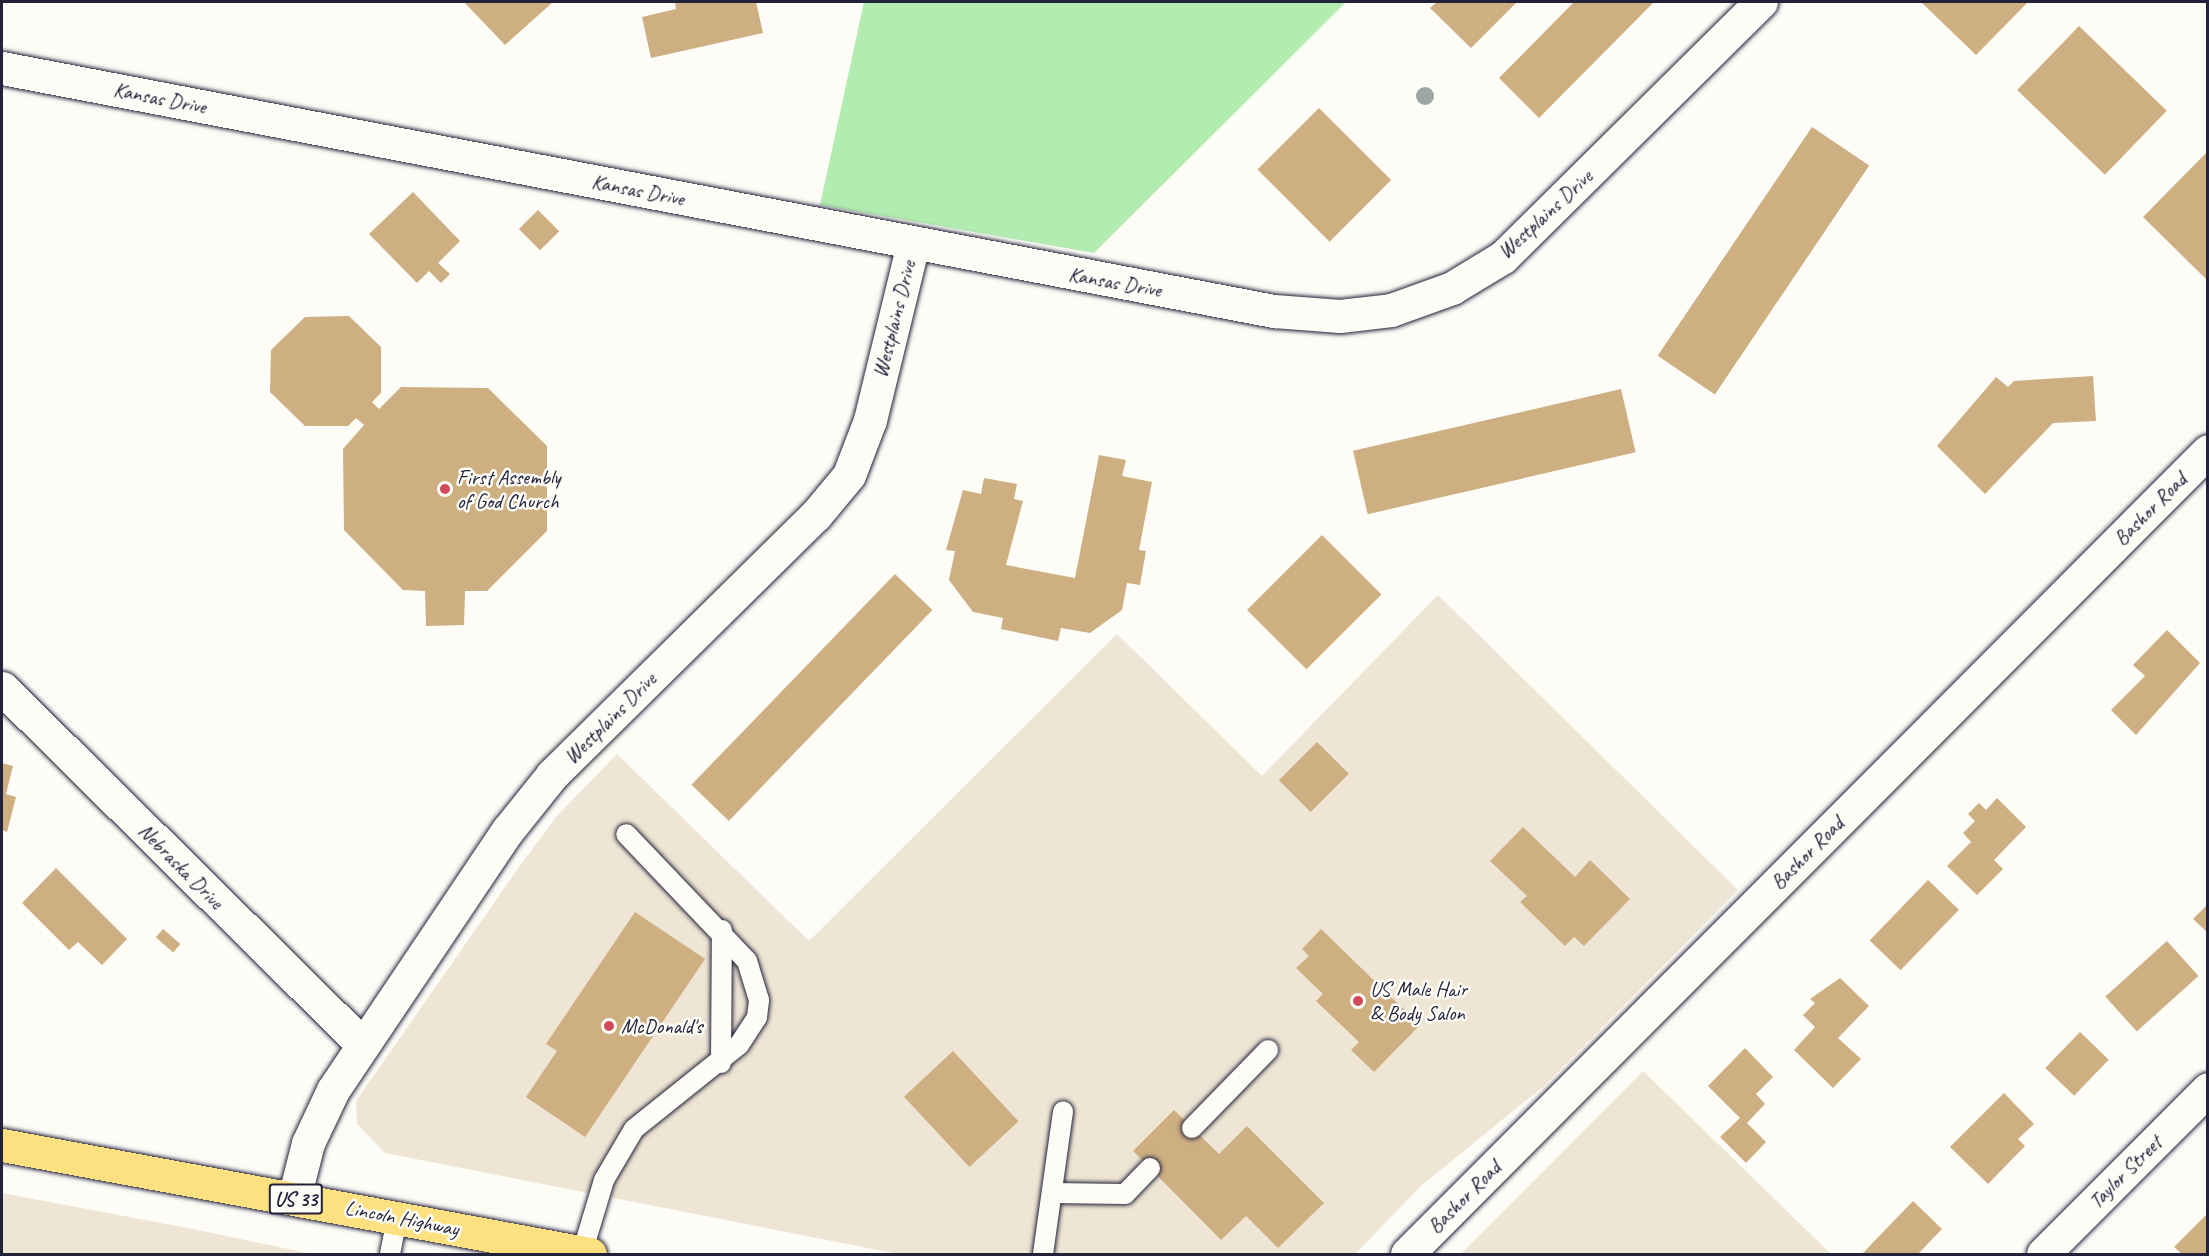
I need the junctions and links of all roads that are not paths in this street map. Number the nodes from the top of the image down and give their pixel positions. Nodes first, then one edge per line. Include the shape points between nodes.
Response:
1 (1761, 2) edge
2 (2, 69) edge
3 (913, 244) junction
4 (1274, 311) joint
5 (2208, 451) edge
6 (2, 688) edge
7 (626, 834) dead end
8 (722, 930) junction
9 (361, 1044) junction
10 (1268, 1050) dead end
11 (721, 1063) junction
12 (2208, 1089) edge
13 (1063, 1111) dead end
14 (1192, 1128) dead end
15 (2, 1144) edge
16 (1150, 1168) dead end
17 (1052, 1193) junction
18 (294, 1198) junction
19 (397, 1218) junction
20 (569, 1252) edge
21 (390, 1254) edge
22 (1042, 1254) edge
23 (1407, 1254) edge
24 (2043, 1254) edge

1 - 4 street, Westplains Drive via 1503,257 1452,288 1391,310 1340,316
2 - 3 street, Kansas Drive
3 - 4 street, Kansas Drive
3 - 9 street, Westplains Drive via 870,420 849,475 815,516 552,775 508,830
5 - 23 street, Bashor Road
6 - 9 street, Nebraska Drive
7 - 8 lane
8 - 11 lane
8 - 11 lane via 747,960 759,1000 749,1032
9 - 18 street, Westplains Drive via 308,1143
10 - 14 lane
11 - 20 lane via 634,1129
12 - 24 street, Taylor Street
13 - 17 lane
15 - 18 highway, Lincoln Highway / US 33
16 - 17 lane via 1125,1194
17 - 22 lane
18 - 19 highway, Lincoln Highway / US 33
19 - 20 highway, Lincoln Highway / US 33
19 - 21 lane

